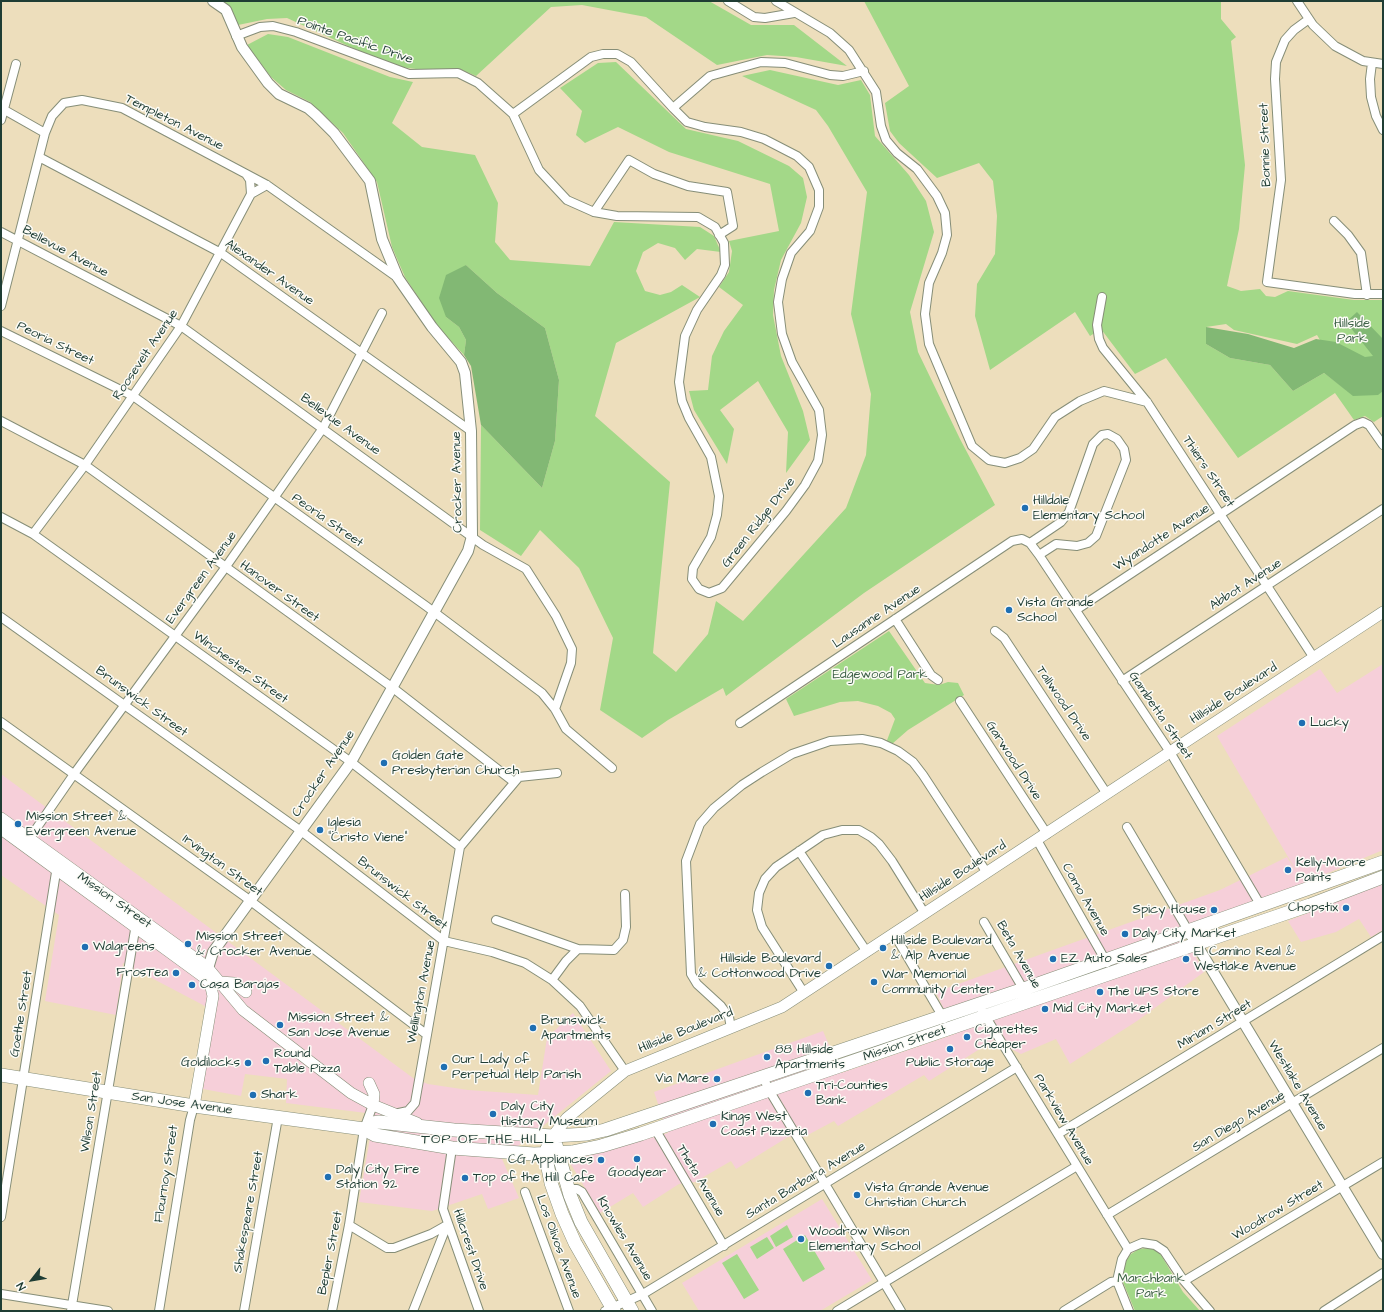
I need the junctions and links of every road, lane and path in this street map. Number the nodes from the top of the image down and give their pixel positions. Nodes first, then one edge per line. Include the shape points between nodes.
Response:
1 (213, 1) edge
2 (728, 1) edge
3 (776, 1) edge
4 (1297, 1) edge
5 (794, 13) junction
6 (1309, 19) junction
7 (236, 36) junction
8 (1372, 63) junction
9 (16, 64) dead end
10 (1383, 64) edge
11 (864, 72) junction
12 (673, 108) junction
13 (2, 109) edge
14 (513, 114) junction
15 (1, 120) edge
16 (1383, 130) edge
17 (45, 133) junction
18 (39, 157) junction
19 (246, 174) junction
20 (267, 185) junction
21 (251, 194) junction
22 (594, 212) junction
23 (1334, 221) dead end
24 (1, 232) edge
25 (719, 235) junction
26 (17, 240) junction
27 (221, 253) junction
28 (398, 278) junction
29 (1383, 294) edge
30 (1367, 295) junction
31 (1102, 297) dead end
32 (1, 306) edge
33 (382, 313) dead end
34 (181, 326) junction
35 (1, 331) edge
36 (362, 353) junction
37 (133, 396) junction
38 (1147, 402) junction
39 (1, 421) edge
40 (323, 428) junction
41 (471, 431) junction
42 (1383, 445) edge
43 (85, 465) junction
44 (274, 498) junction
45 (1383, 509) edge
46 (1221, 514) junction
47 (1, 517) edge
48 (33, 534) junction
49 (472, 536) junction
50 (1030, 543) junction
51 (1039, 555) junction
52 (226, 568) junction
53 (1267, 586) junction
54 (699, 590) joint
55 (1076, 610) junction
56 (435, 612) junction
57 (1383, 612) edge
58 (1, 617) edge
59 (895, 619) junction
60 (995, 631) dead end
61 (174, 636) junction
62 (1314, 658) junction
63 (938, 680) dead end
64 (1122, 681) junction
65 (393, 688) junction
66 (960, 701) dead end
67 (125, 705) junction
68 (555, 709) junction
69 (1, 722) edge
70 (740, 723) dead end
71 (1170, 752) junction
72 (351, 762) junction
73 (612, 768) dead end
74 (557, 773) dead end
75 (74, 774) junction
76 (514, 782) junction
77 (1107, 794) junction
78 (1, 818) edge
79 (1127, 827) dead end
80 (1, 829) edge
81 (301, 831) junction
82 (1046, 834) junction
83 (1037, 840) junction
84 (27, 843) junction
85 (460, 847) junction
86 (799, 851) junction
87 (1383, 862) edge
88 (57, 865) junction
89 (987, 873) junction
90 (1383, 877) edge
91 (625, 894) dead end
92 (251, 901) junction
93 (1261, 906) junction
94 (925, 914) junction
95 (496, 920) dead end
96 (136, 922) junction
97 (984, 922) dead end
98 (1189, 932) junction
99 (894, 934) junction
100 (1383, 936) edge
101 (444, 941) junction
102 (1196, 944) junction
103 (578, 949) junction
104 (867, 952) junction
105 (1105, 960) junction
106 (206, 973) junction
107 (1112, 974) junction
108 (552, 980) junction
109 (220, 982) junction
110 (1024, 988) junction
111 (246, 992) dead end
112 (804, 993) junction
113 (213, 995) junction
114 (1031, 1001) junction
115 (978, 1004) junction
116 (243, 1010) junction
117 (942, 1016) junction
118 (986, 1016) junction
119 (1243, 1022) junction
120 (731, 1028) junction
121 (950, 1029) junction
122 (426, 1034) junction
123 (1383, 1048) edge
124 (1017, 1067) junction
125 (625, 1071) junction
126 (1, 1075) edge
127 (763, 1077) junction
128 (23, 1078) junction
129 (369, 1084) dead end
130 (769, 1090) junction
131 (108, 1092) junction
132 (1292, 1104) junction
133 (374, 1105) junction
134 (194, 1106) junction
135 (394, 1114) junction
136 (278, 1117) junction
137 (425, 1126) junction
138 (364, 1128) junction
139 (655, 1129) junction
140 (454, 1130) junction
141 (1058, 1134) junction
142 (552, 1136) junction
143 (452, 1148) junction
144 (558, 1153) junction
145 (545, 1154) junction
146 (1383, 1162) edge
147 (1077, 1166) junction
148 (825, 1184) junction
149 (1343, 1186) junction
150 (569, 1189) junction
151 (525, 1192) dead end
152 (1107, 1216) junction
153 (1, 1217) edge
154 (348, 1225) junction
155 (447, 1225) junction
156 (724, 1246) junction
157 (1128, 1249) junction
158 (1383, 1254) edge
159 (1383, 1273) edge
160 (1118, 1281) junction
161 (1184, 1281) junction
162 (884, 1283) junction
163 (1, 1294) edge
164 (643, 1294) junction
165 (630, 1306) edge
166 (72, 1308) edge
167 (611, 1310) edge
168 (108, 1311) edge
169 (159, 1311) edge
170 (244, 1311) edge
171 (332, 1311) edge
172 (413, 1311) edge
173 (479, 1311) edge
174 (560, 1311) edge
175 (570, 1311) edge
176 (652, 1311) edge
177 (837, 1311) edge
178 (901, 1311) edge
179 (1064, 1311) edge
180 (1130, 1311) edge
181 (1210, 1311) edge
182 (1324, 1311) edge

1 - 7 street, Crocker Avenue via 226,10
2 - 5 street via 754,17 765,18
3 - 5 street
4 - 6 street
5 - 11 street via 830,33 848,50
6 - 8 street via 1335,46
6 - 30 street, Bonnie Street via 1285,40 1276,62 1281,180 1267,282
7 - 14 street, Pointe Pacific Drive via 260,27 273,26 409,74 458,73 478,83
7 - 28 street, Crocker Avenue via 268,83 279,94 308,108 316,115 334,133 370,181 382,238
8 - 10 street
8 - 16 street via 1371,97
9 - 13 street
11 - 12 street via 842,76 830,75 785,63 761,62 710,76
11 - 38 street via 876,92 881,126 886,140 917,169 937,196 945,214 947,235 929,283 926,314 929,344 972,446 989,460 1005,463 1020,458 1033,449 1055,417 1080,401 1104,391
12 - 14 street, Green Ridge Drive via 631,62 617,54 603,54 591,57
12 - 54 street, Green Ridge Drive via 687,122 758,138 797,156 809,167 819,190 819,207 810,230 791,252 778,302 782,334 792,362 819,410 822,435 818,460 786,511 722,588 709,593
13 - 15 street
13 - 17 street
14 - 22 street, Pointe Pacific Drive via 539,170 567,200
17 - 18 street, Templeton Avenue
17 - 19 street, Templeton Avenue via 52,116 64,104 82,100 100,102 122,108
18 - 26 street, Templeton Avenue
18 - 27 street, Alexander Avenue
19 - 20 street, Templeton Avenue
19 - 21 street via 250,180
20 - 21 street
20 - 28 street, Templeton Avenue
21 - 27 street, Roosevelt Avenue
22 - 25 street, Pointe Pacific Drive via 617,216 698,217 715,227
22 - 25 street via 629,160 654,174 688,186 727,192 733,226
23 - 30 street via 1348,235 1360,253
24 - 26 street, Bellevue Avenue
25 - 54 street, Pointe Pacific Drive via 724,243 725,265 697,310 685,336 679,382 682,401 689,418 711,457 719,496 711,537 693,568 692,579
26 - 32 street, Templeton Avenue
26 - 34 street, Bellevue Avenue
27 - 34 street, Roosevelt Avenue
27 - 36 street, Alexander Avenue
28 - 41 street, Crocker Avenue via 432,327 461,362 465,373
29 - 30 street
31 - 38 street, Thiers Street via 1097,325 1099,339
33 - 36 street, Evergreen Avenue
34 - 37 street, Roosevelt Avenue
34 - 40 street, Bellevue Avenue
35 - 37 street, Peoria Street
36 - 40 street, Evergreen Avenue
36 - 41 street, Alexander Avenue
37 - 43 street, Roosevelt Avenue
37 - 44 street, Peoria Street
38 - 46 street, Thiers Street
39 - 43 street, Hanover Street
40 - 44 street, Evergreen Avenue
40 - 49 street, Bellevue Avenue
41 - 49 street, Crocker Avenue
42 - 46 street, Wyandotte Avenue via 1369,425 1363,422
43 - 48 street, Roosevelt Avenue
43 - 52 street, Hanover Street
44 - 52 street, Evergreen Avenue
44 - 56 street, Peoria Street
45 - 53 street, Abbot Avenue
46 - 53 street, Thiers Street
46 - 55 street, Wyandotte Avenue
47 - 48 street, Winchester Street
48 - 61 street, Winchester Street
49 - 56 street, Crocker Avenue via 468,552
49 - 68 street, Bellevue Avenue via 526,569 572,649 572,663
50 - 51 street, Gambetta Street
50 - 51 street via 1061,522 1069,512 1093,444 1102,435 1108,434 1117,439 1124,449 1126,460 1096,536 1088,543 1078,546 1056,544
50 - 59 street, Lausanne Avenue via 1022,539 1012,541
51 - 55 street, Gambetta Street
52 - 61 street, Evergreen Avenue
52 - 65 street, Hanover Street
53 - 62 street, Thiers Street
53 - 64 street, Abbot Avenue
55 - 64 street, Gambetta Street
56 - 65 street, Crocker Avenue
56 - 68 street, Peoria Street via 542,692
57 - 62 main road, Hillside Boulevard
58 - 67 street, Brunswick Street
59 - 63 street via 931,675
59 - 70 street, Lausanne Avenue
60 - 77 street, Tallwood Drive via 1004,638
61 - 67 street, Evergreen Avenue
61 - 72 street, Winchester Street
62 - 71 main road, Hillside Boulevard
64 - 71 street, Gambetta Street
65 - 72 street, Crocker Avenue
65 - 76 street, Hanover Street
66 - 82 street, Garwood Drive
67 - 75 street, Evergreen Avenue
67 - 81 street, Brunswick Street
68 - 73 street, Peoria Street via 566,729
69 - 75 street, Irvington Street
71 - 77 main road, Hillside Boulevard
71 - 93 street, Gambetta Street
72 - 81 street, Crocker Avenue
72 - 85 street, Winchester Street
74 - 76 street via 519,777
75 - 84 street, Evergreen Avenue
75 - 92 street, Irvington Street
76 - 85 street
77 - 82 main road, Hillside Boulevard
78 - 84 main road, Mission Street
79 - 98 street
80 - 84 main road, Mission Street
81 - 92 street, Crocker Avenue
81 - 101 street, Brunswick Street
82 - 83 main road, Hillside Boulevard
83 - 89 main road, Hillside Boulevard
83 - 105 street, Como Avenue
84 - 88 main road, Mission Street
85 - 101 street, Wellington Avenue
86 - 94 street via 823,835 842,830 859,830 879,844
86 - 104 street
86 - 112 street via 776,867 765,879 759,893 757,910 762,927
87 - 93 main road, Mission Street
88 - 96 main road, Mission Street
88 - 128 street, Goethe Street
89 - 94 main road, Hillside Boulevard
89 - 120 street via 933,788 912,762 898,751 862,739 830,741 792,754 762,772 714,808 700,824 686,861 691,974 697,984 721,1006
90 - 102 main road, Mission Street via 1317,903
91 - 103 street via 626,927 623,940 614,950
92 - 106 street, Crocker Avenue via 213,952
92 - 122 street, Irvington Street
93 - 98 main road, Mission Street
94 - 99 main road, Hillside Boulevard
95 - 103 street
96 - 106 main road, Mission Street
96 - 131 street, Wilson Street
97 - 110 street, Beta Avenue
98 - 102 street, Westlake Avenue
98 - 105 main road, Mission Street
99 - 104 main road, Hillside Boulevard
99 - 117 street
100 - 119 street, Miriam Street
101 - 108 street, Brunswick Street via 492,952 524,963
101 - 122 street, Wellington Avenue
102 - 107 main road, Mission Street
102 - 119 street, Westlake Avenue
103 - 108 street via 566,960
104 - 112 main road, Hillside Boulevard
105 - 107 street, Como Avenue
105 - 110 main road, Mission Street
106 - 109 main road, Mission Street
106 - 113 main road
107 - 114 main road, Mission Street
108 - 125 street, Brunswick Street via 580,1006
109 - 111 main road via 234,983
109 - 116 main road, Mission Street
110 - 114 street, Beta Avenue
110 - 115 main road, Mission Street
112 - 120 main road, Hillside Boulevard via 782,1007
113 - 116 main road via 221,995
113 - 134 main road, Flournoy Street
114 - 118 main road, Mission Street
115 - 117 main road, Mission Street
115 - 118 street, Parkview Avenue
116 - 133 main road, Mission Street via 351,1093
117 - 121 street
117 - 127 main road, Mission Street
118 - 121 main road, Mission Street
118 - 124 street, Parkview Avenue
119 - 132 street, Westlake Avenue
119 - 141 street, Miriam Street
120 - 125 main road, Hillside Boulevard
121 - 130 main road, Mission Street
122 - 135 street, Wellington Avenue via 415,1103 408,1110
123 - 132 street, San Diego Avenue
124 - 141 street, Parkview Avenue
124 - 148 street, Santa Barbara Avenue
125 - 142 main road, Hillside Boulevard via 567,1118
126 - 128 main road, San Jose Avenue
127 - 130 street
127 - 142 main road, Mission Street via 605,1130
128 - 131 main road, San Jose Avenue
128 - 153 street, Goethe Street
129 - 133 main road via 374,1094
130 - 139 main road, Mission Street
130 - 148 street
131 - 134 main road, San Jose Avenue
131 - 166 street, Wilson Street
132 - 149 street, Westlake Avenue
132 - 152 street, San Diego Avenue
133 - 135 main road, Mission Street
133 - 138 street, Bepler Street
134 - 136 main road, San Jose Avenue
134 - 169 street, Flournoy Street
135 - 137 main road, Mission Street
136 - 138 main road, San Jose Avenue
136 - 170 street, Shakespeare Street
137 - 138 main road, Mission Street via 379,1122
137 - 140 main road, Mission Street
138 - 143 main road, Mission Street via 375,1135
138 - 154 street, Bepler Street
139 - 144 main road, Mission Street via 601,1146
139 - 156 street, Theta Avenue
140 - 142 main road, Mission Street
140 - 143 main road
141 - 147 street, Parkview Avenue
142 - 144 main road
142 - 145 main road
143 - 145 main road, Mission Street
143 - 155 street, Hillcrest Drive via 443,1209
144 - 145 main road, Mission Street
144 - 150 main road
145 - 167 main road via 551,1183 568,1228
146 - 149 street, Woodrow Street
147 - 152 street, Parkview Avenue
147 - 162 street
148 - 156 street, Santa Barbara Avenue
148 - 162 street
149 - 158 street, Westlake Avenue
149 - 161 street, Woodrow Street
150 - 164 street, Knowles Avenue via 582,1192
150 - 165 main road via 589,1237
151 - 175 street, Los Olivos Avenue
152 - 157 street, Parkview Avenue
154 - 155 street via 387,1248 394,1248 431,1234
154 - 171 street, Bepler Street
155 - 172 street
155 - 173 street, Hillcrest Drive
156 - 164 street, Santa Barbara Avenue
157 - 160 street via 1122,1258
157 - 161 street via 1142,1243 1155,1244 1164,1251
159 - 182 street
160 - 179 street via 1111,1282
160 - 180 street
161 - 181 street
162 - 177 street
162 - 178 street
163 - 166 street
164 - 165 street, Santa Barbara Avenue
164 - 176 street, Knowles Avenue
165 - 167 street, Santa Barbara Avenue
166 - 168 street
174 - 175 street

